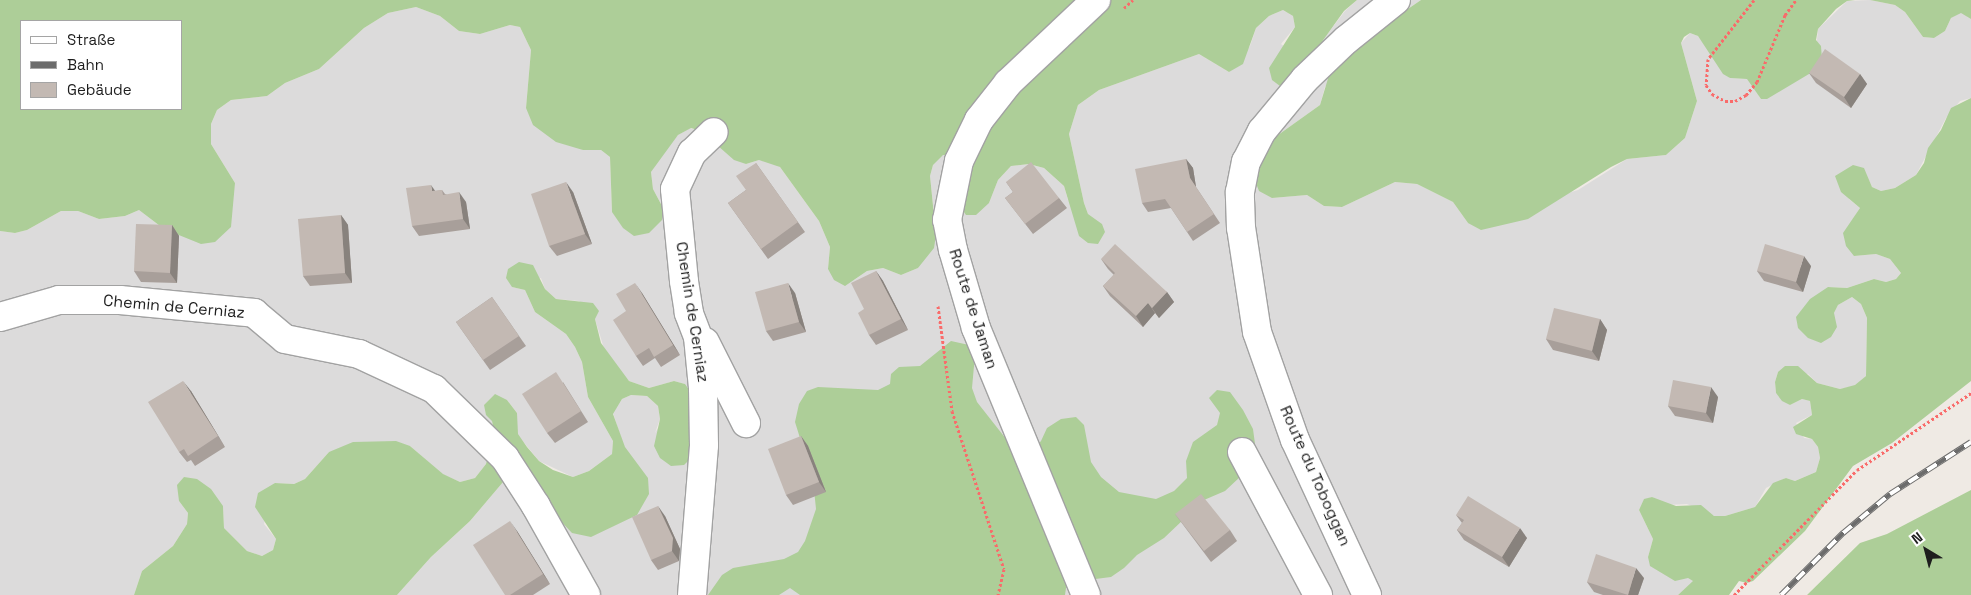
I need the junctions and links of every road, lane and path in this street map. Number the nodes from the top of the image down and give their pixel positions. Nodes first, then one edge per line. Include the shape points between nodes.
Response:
1 (1096, 0) edge
2 (1396, 0) edge
3 (1754, 0) edge
4 (1796, 0) edge
5 (714, 132) dead end
6 (940, 301) dead end
7 (0, 317) edge
8 (698, 337) junction
9 (1971, 393) edge
10 (746, 423) dead end
11 (1242, 452) dead end
12 (586, 595) edge
13 (692, 595) edge
14 (998, 595) edge
15 (1086, 595) edge
16 (1318, 595) edge
17 (1367, 595) edge
18 (1734, 595) edge

1 - 15 street, Route de Jaman via 1008,83 978,120 959,161 947,220 976,328
2 - 17 street, Route du Toboggan via 1304,79 1262,131 1246,162 1240,192 1241,228 1257,332 1295,440
3 - 4 path via 1706,65 1706,85 1712,94 1725,101 1735,101 1746,95 1757,82 1786,15
5 - 8 street, Chemin de Cerniaz via 692,153 675,189 687,297
6 - 14 path via 938,309 952,411 1004,569
7 - 12 street, Chemin de Cerniaz via 59,300 120,300 254,313 285,339 360,354 434,389 505,458
8 - 10 street via 703,338
8 - 13 street, Chemin de Cerniaz via 704,388 704,446
9 - 18 path via 1857,470
11 - 16 street

